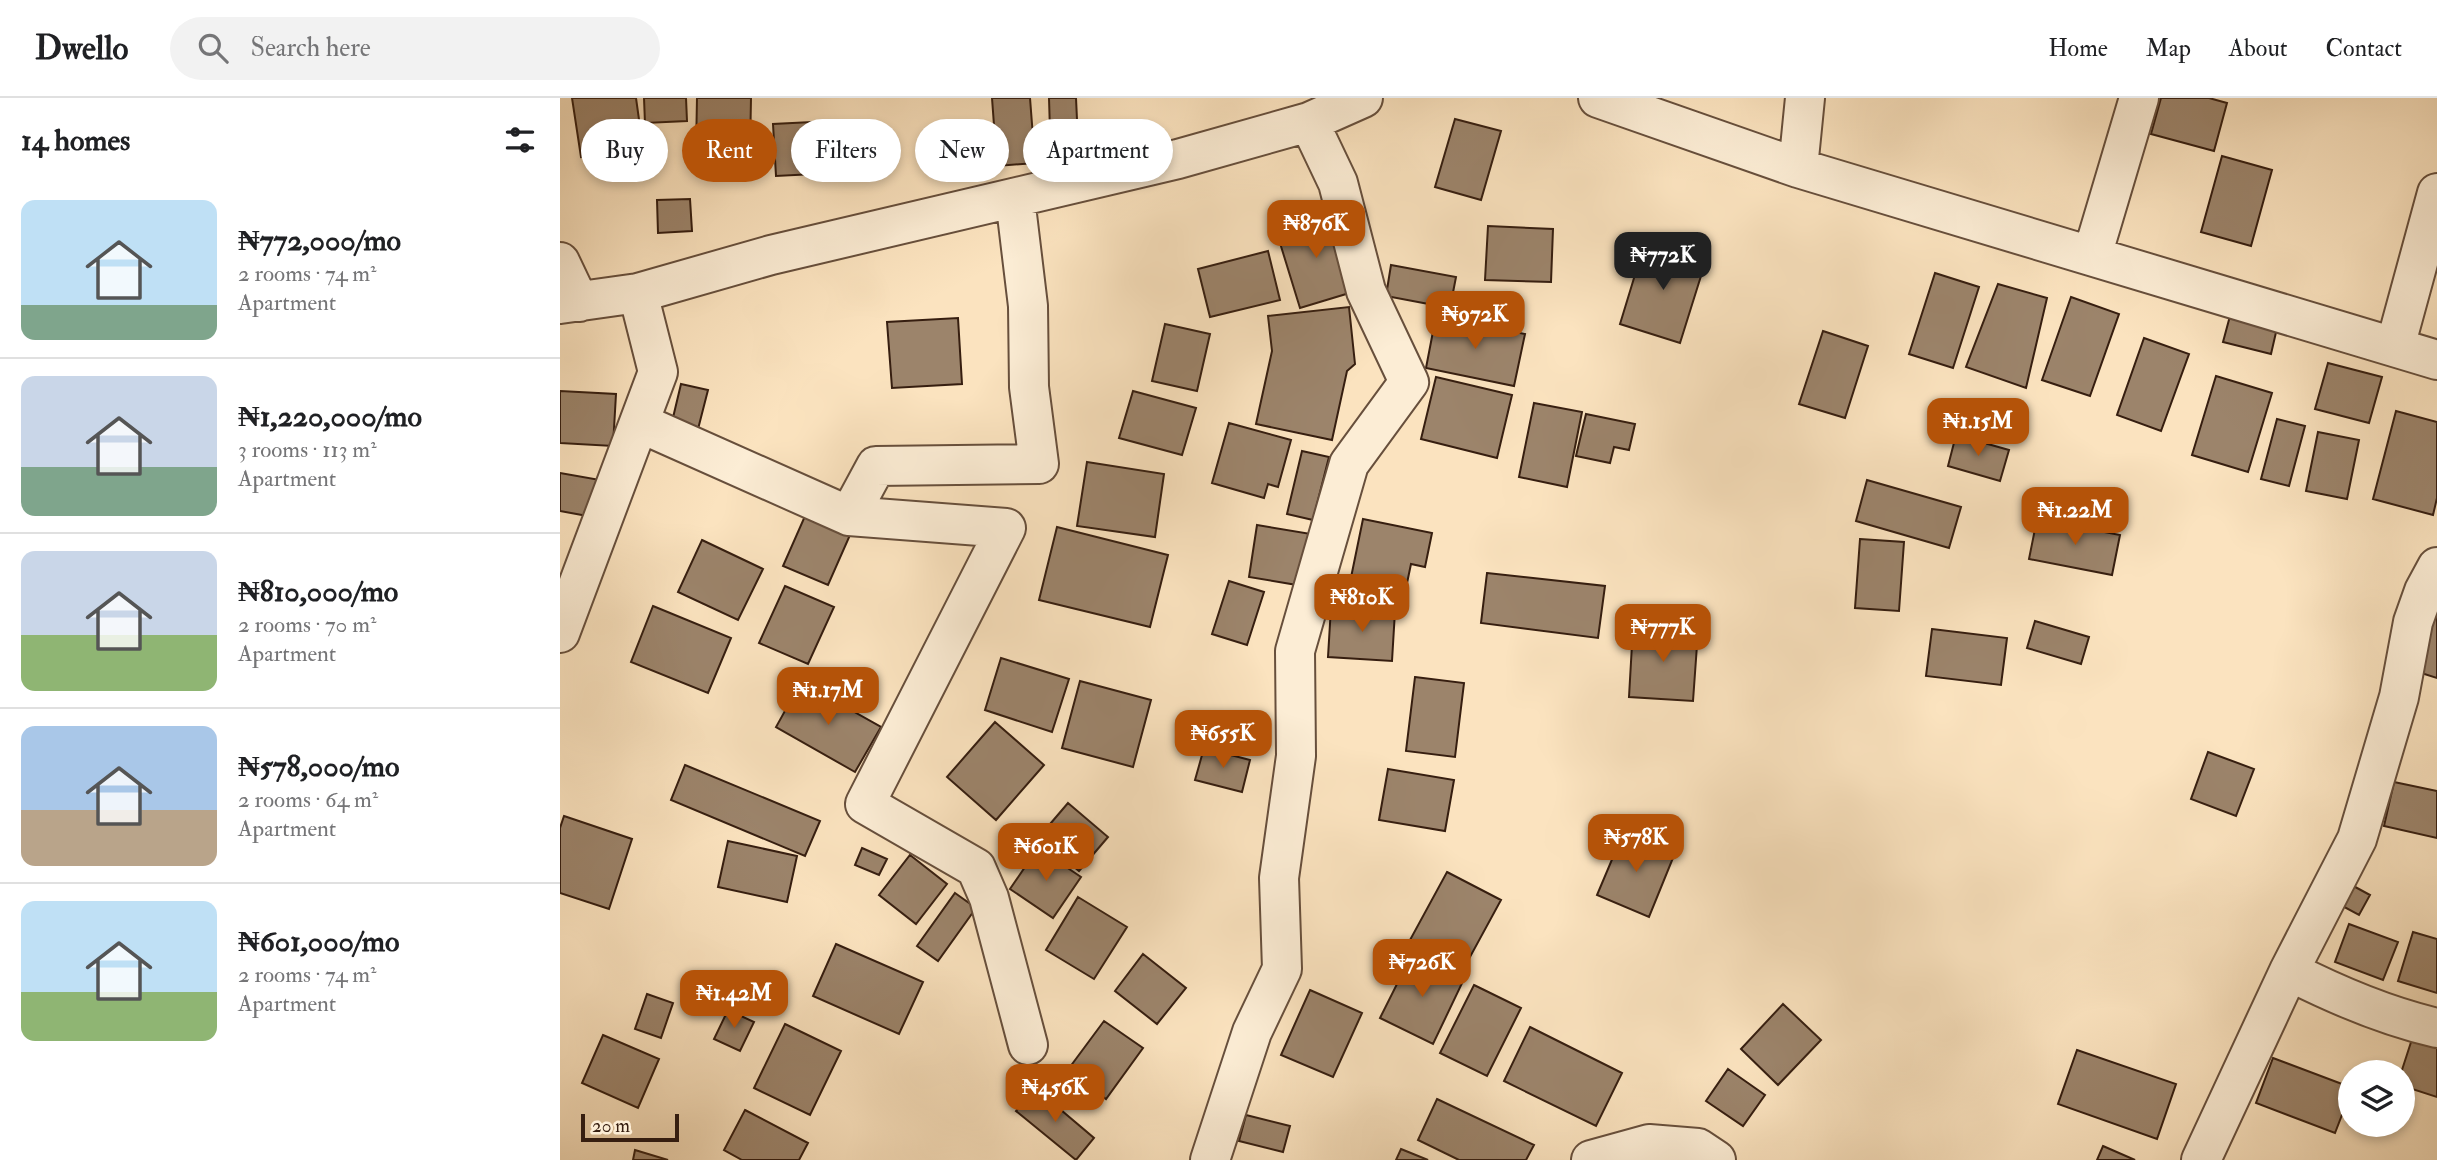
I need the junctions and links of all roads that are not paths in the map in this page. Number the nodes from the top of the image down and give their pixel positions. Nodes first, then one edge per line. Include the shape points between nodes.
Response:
1 (1363, 98) edge
2 (1598, 98) edge
3 (1805, 98) edge
4 (2138, 98) edge
5 (1309, 122) junction
6 (1798, 167) junction
7 (2437, 193) edge
8 (1015, 198) junction
9 (2092, 256) junction
10 (560, 262) edge
11 (638, 293) junction
12 (569, 303) edge
13 (2395, 347) junction
14 (2437, 360) edge
15 (640, 423) junction
16 (849, 516) junction
17 (2437, 567) edge
18 (560, 633) edge
19 (2289, 971) junction
20 (2437, 1028) edge
21 (1028, 1045) dead end
22 (1210, 1160) edge
23 (1591, 1160) edge
24 (1716, 1160) edge
25 (2202, 1160) edge

1 - 5 street
2 - 6 street
3 - 6 street
4 - 9 street
5 - 8 street
5 - 22 street via 1338,183 1366,290 1409,382 1349,464 1295,651 1296,756 1279,878 1282,970 1252,1032
6 - 9 street
7 - 13 street
8 - 11 street via 771,254
8 - 16 street via 1039,464 876,466
9 - 13 street
10 - 12 street
11 - 12 street
11 - 15 street via 658,372
13 - 14 street
15 - 16 street
15 - 18 street
16 - 21 street via 1006,528 865,804 976,868 989,898
17 - 19 street via 2413,622 2399,697 2357,839
19 - 20 street via 2333,994
19 - 25 street
23 - 24 street via 1649,1143 1698,1148

